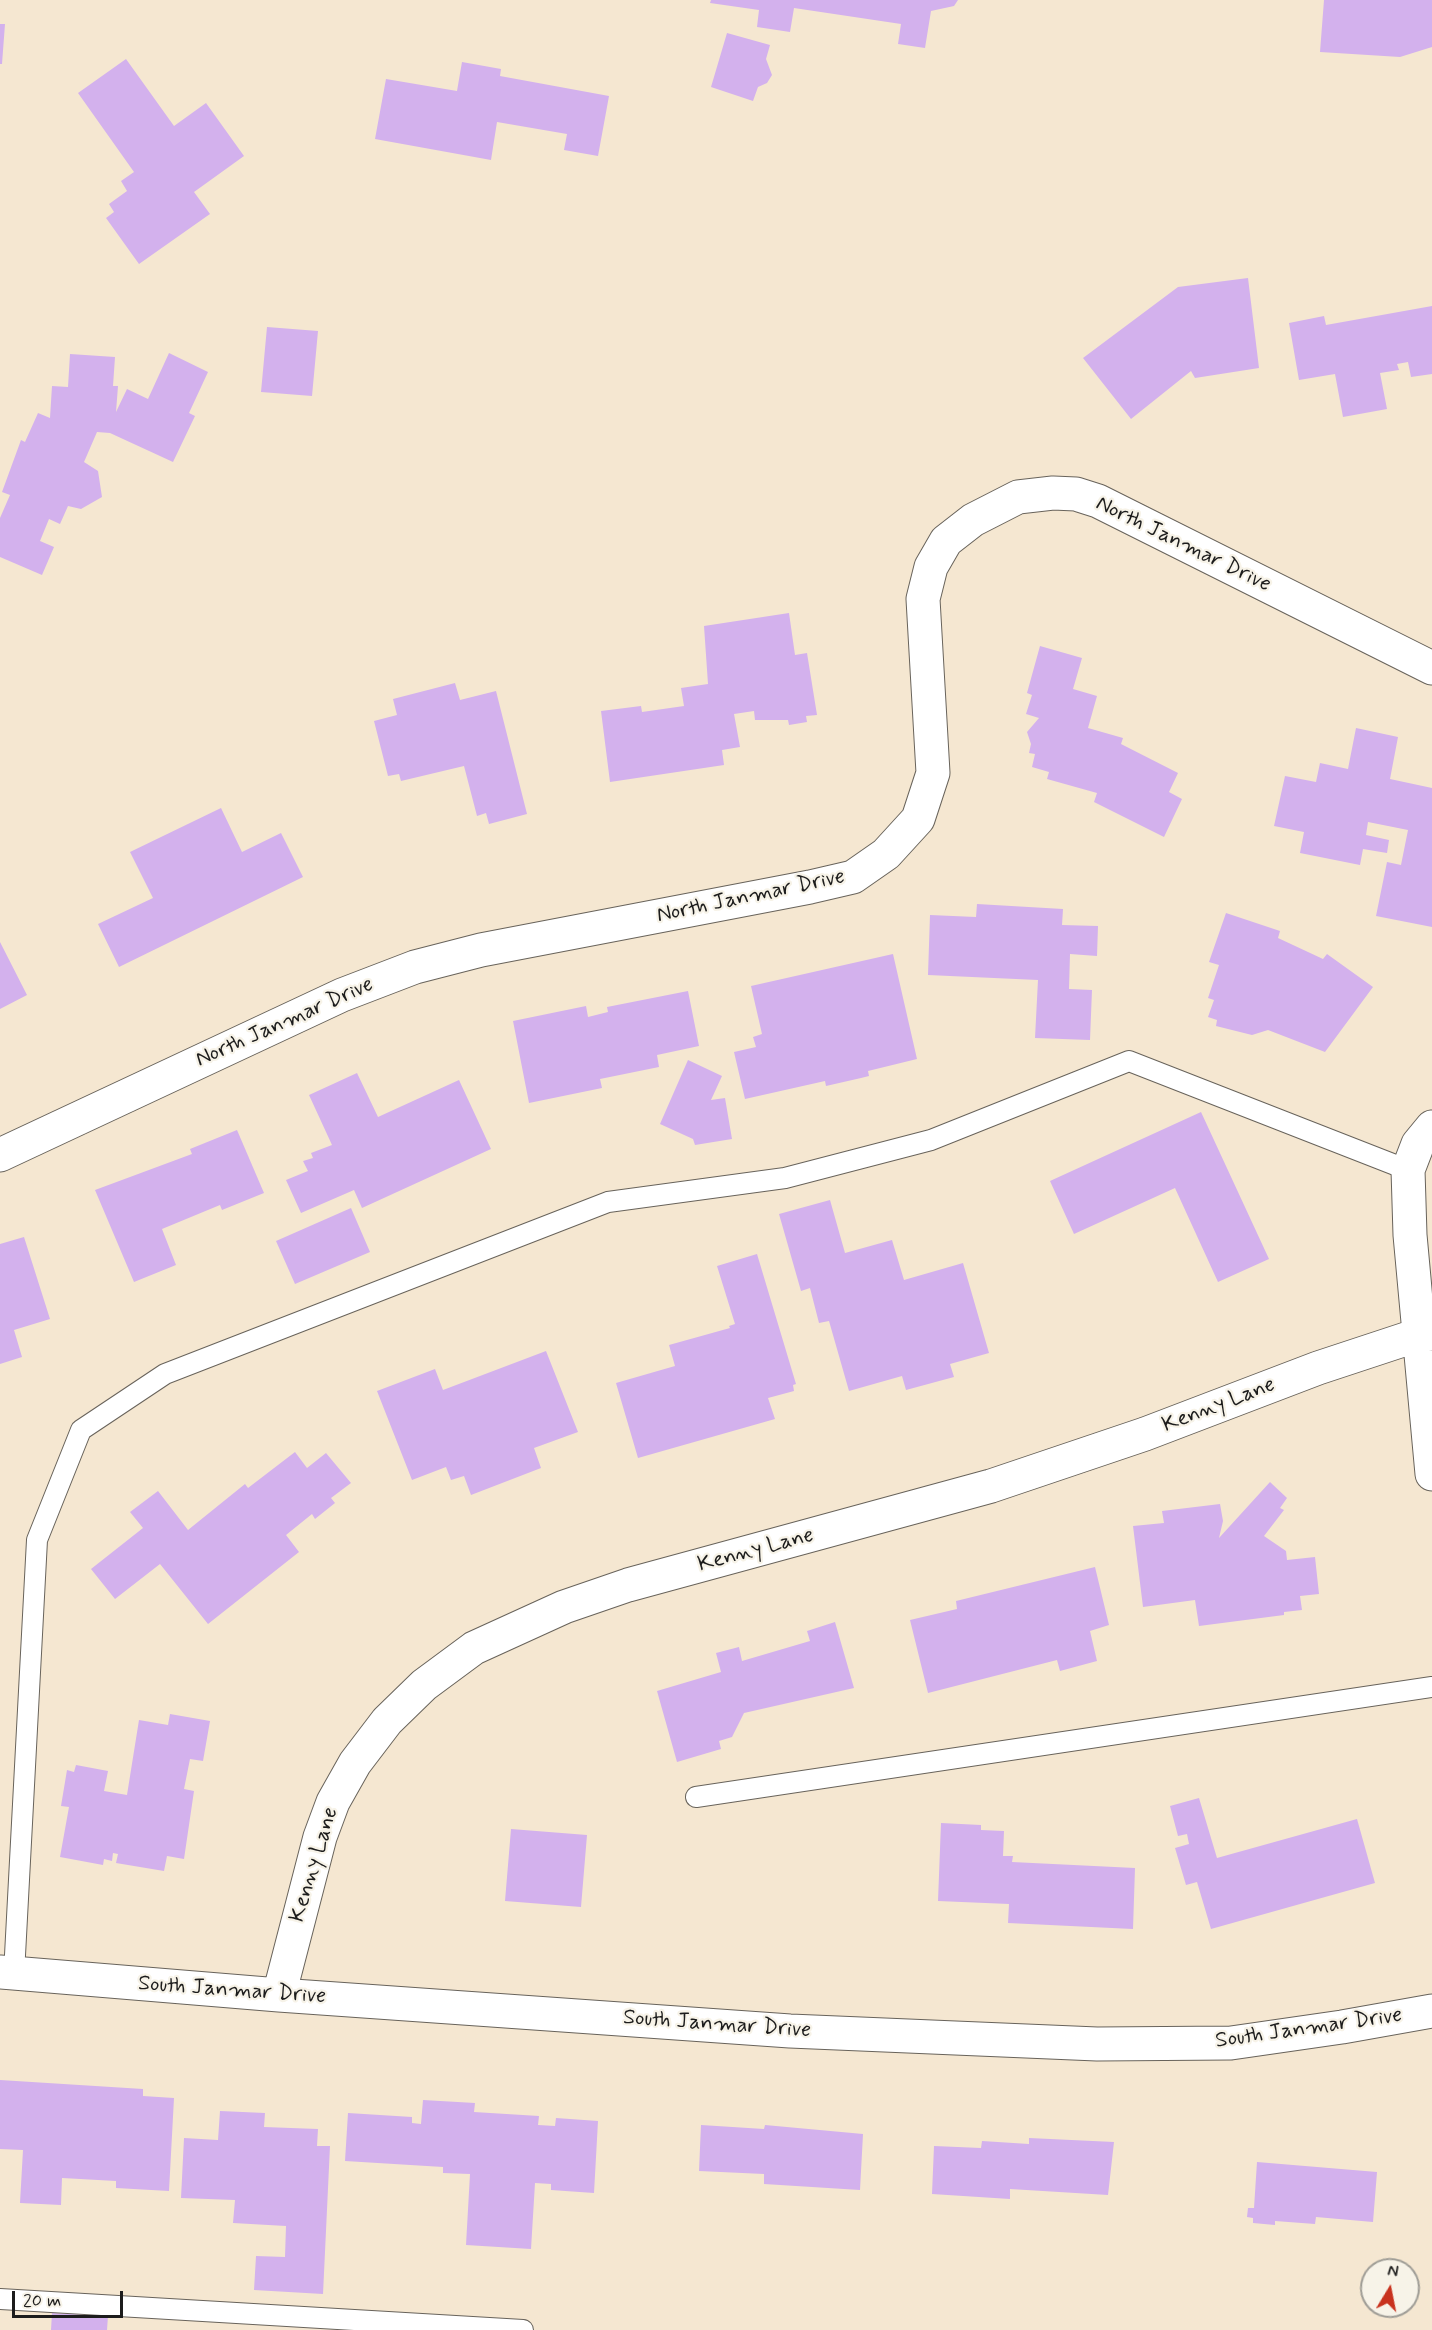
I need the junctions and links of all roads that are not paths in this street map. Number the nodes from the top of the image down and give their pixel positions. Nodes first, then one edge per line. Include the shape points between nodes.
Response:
1 (1432, 668) edge
2 (1432, 1127) edge
3 (0, 1155) edge
4 (1408, 1170) junction
5 (1425, 1335) edge
6 (1432, 1474) edge
7 (1432, 1687) edge
8 (696, 1797) dead end
9 (7, 1973) edge
10 (279, 1995) junction
11 (1432, 2011) edge
12 (0, 2299) edge
13 (523, 2330) edge

1 - 3 street, North Janmar Drive via 1098,501 1076,494 1018,497 973,520 946,541 931,567 923,599 933,774 918,819 886,854 853,877 481,950 415,968 342,995
2 - 4 street via 1418,1144
4 - 5 street via 1410,1235
4 - 9 lane via 1129,1061 931,1140 785,1178 608,1202 165,1374 81,1430 37,1540
5 - 6 street
5 - 10 street, Kenny Lane via 1318,1368 1145,1434 991,1486 628,1585 564,1607 474,1648 424,1685 387,1721 333,1802 320,1837
7 - 8 lane
9 - 10 street, South Janmar Drive
10 - 11 street, South Janmar Drive via 790,2031 1097,2044 1231,2043
12 - 13 lane

